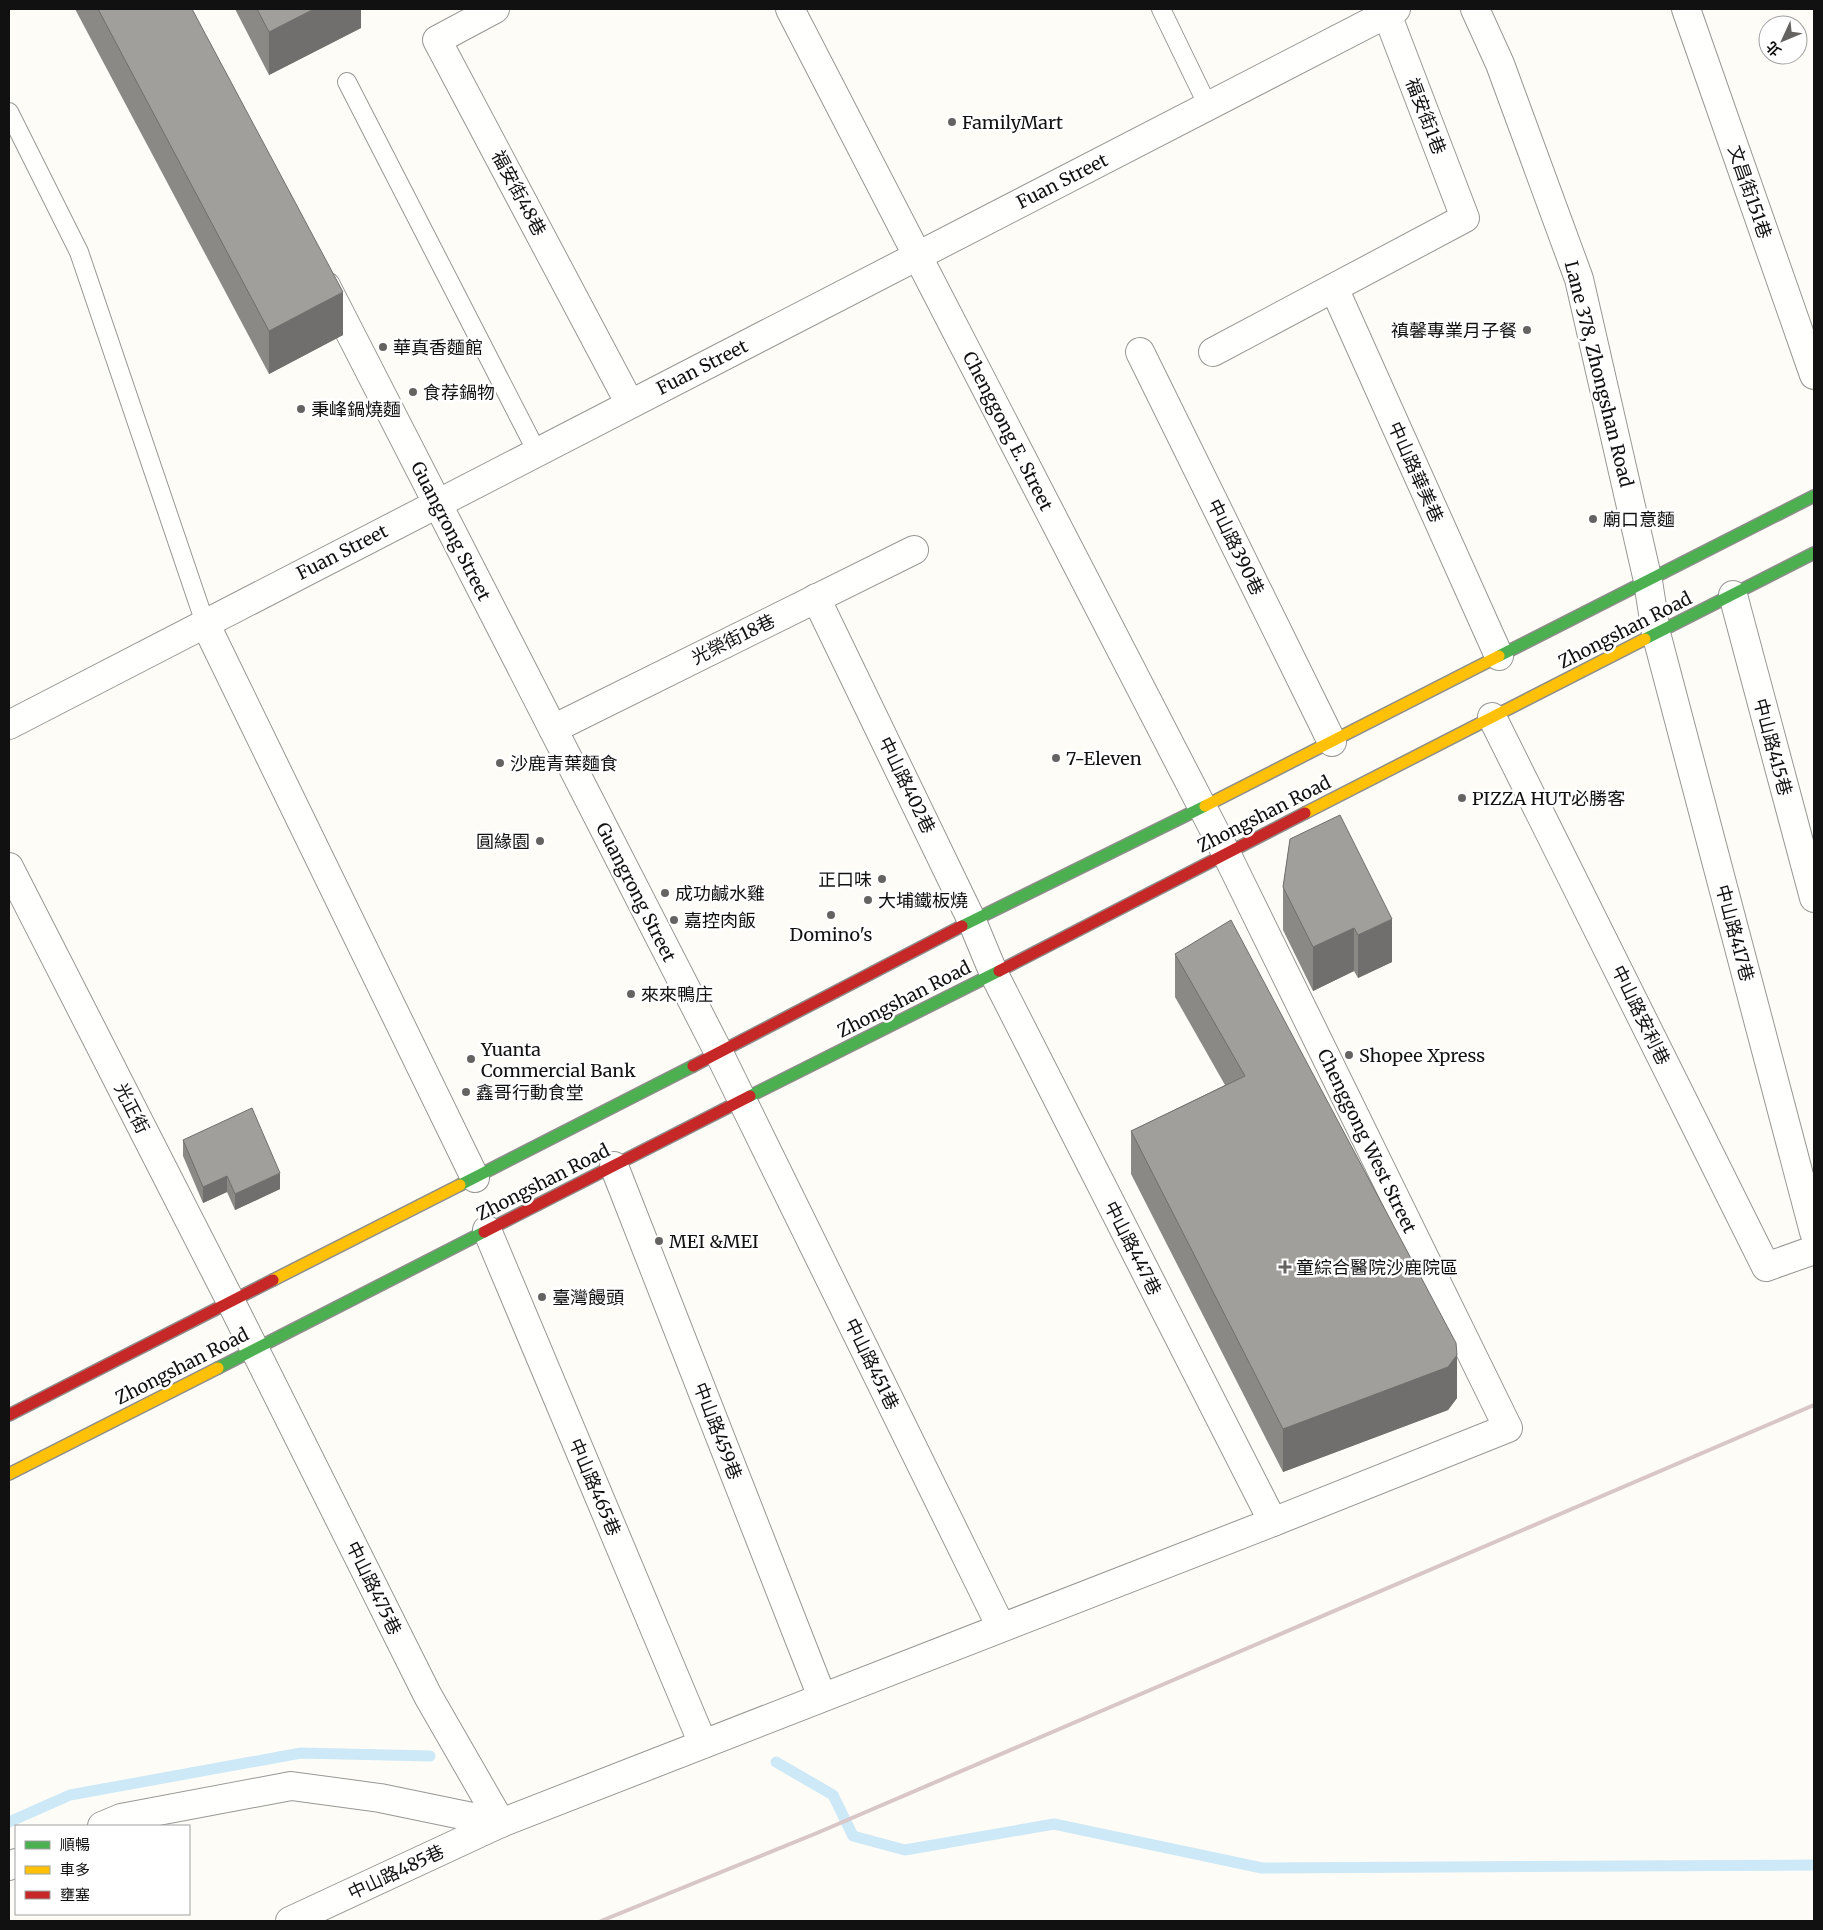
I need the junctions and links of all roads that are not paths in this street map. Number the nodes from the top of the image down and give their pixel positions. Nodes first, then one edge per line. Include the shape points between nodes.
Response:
1 (495, 9) edge
2 (790, 9) edge
3 (1160, 9) edge
4 (1475, 9) edge
5 (1686, 9) edge
6 (1392, 11) edge
7 (347, 82) dead end
8 (1208, 106) junction
9 (9, 112) edge
10 (917, 256) junction
11 (315, 265) edge
12 (1334, 288) junction
13 (1140, 352) dead end
14 (1213, 352) dead end
15 (1814, 375) edge
16 (630, 404) junction
17 (536, 452) junction
18 (1814, 496) edge
19 (437, 503) junction
20 (914, 550) dead end
21 (1814, 553) edge
22 (1648, 581) junction
23 (1733, 595) junction
24 (816, 598) junction
25 (205, 623) junction
26 (1656, 633) junction
27 (1499, 656) junction
28 (1492, 717) junction
29 (9, 725) edge
30 (553, 729) junction
31 (1332, 742) junction
32 (1202, 808) junction
33 (1226, 853) junction
34 (9, 867) edge
35 (1814, 898) edge
36 (972, 921) junction
37 (994, 974) junction
38 (719, 1054) junction
39 (742, 1100) junction
40 (614, 1166) junction
41 (475, 1178) junction
42 (487, 1230) junction
43 (1814, 1232) edge
44 (1814, 1250) edge
45 (231, 1302) junction
46 (255, 1349) junction
47 (9, 1415) edge
48 (1508, 1428) joint
49 (9, 1474) edge
50 (1273, 1522) junction
51 (1001, 1627) junction
52 (822, 1697) junction
53 (703, 1744) junction
54 (502, 1823) junction
55 (104, 1825) edge
56 (290, 1921) edge

1 - 16 street, 福安街48巷 via 437,40
2 - 10 street, Chenggong E. Street
3 - 8 lane
4 - 22 street, Lane 378, Zhongshan Road via 1500,64 1579,279
5 - 15 street, 文昌街151巷
6 - 8 street, Fuan Street
6 - 12 street, 福安街1巷 via 1465,218
7 - 17 lane
8 - 10 street, Fuan Street
9 - 25 lane via 79,252
10 - 16 street, Fuan Street
10 - 32 street, Chenggong E. Street
11 - 19 street, Guangrong Street
12 - 14 street
12 - 27 street, 中山路華美巷
13 - 31 street, 中山路390巷
16 - 17 street, Fuan Street
17 - 19 street, Fuan Street
18 - 22 street, Zhongshan Road
19 - 25 street, Fuan Street
19 - 30 street, Guangrong Street
20 - 24 street, 光榮街18巷
21 - 23 street, Zhongshan Road
22 - 26 street, Lane 378, Zhongshan Road
22 - 27 street, Zhongshan Road
23 - 26 street, Zhongshan Road
23 - 35 street, 中山路415巷
24 - 30 street, 光榮街18巷
24 - 36 street, 中山路402巷
25 - 29 street, Fuan Street
25 - 41 street
26 - 28 street, Zhongshan Road
26 - 43 street, 中山路417巷
27 - 31 street, Zhongshan Road
28 - 33 street, Zhongshan Road
28 - 44 street, 中山路安利巷 via 1766,1267
30 - 38 street, Guangrong Street
31 - 32 street, Zhongshan Road
32 - 33 street, Chenggong E. Street
32 - 36 street, Zhongshan Road
33 - 37 street, Zhongshan Road
33 - 48 street, Chenggong West Street
34 - 45 street, 光正街
36 - 37 street, 中山路402巷
36 - 38 street, Zhongshan Road
37 - 39 street, Zhongshan Road
37 - 50 street, 中山路447巷
38 - 39 street, Guangrong Street
38 - 41 street, Zhongshan Road
39 - 40 street, Zhongshan Road
39 - 51 street, 中山路451巷
40 - 42 street, Zhongshan Road
40 - 52 street, 中山路459巷
41 - 45 street, Zhongshan Road
42 - 46 street, Zhongshan Road
42 - 53 street, 中山路465巷
45 - 46 street, 光正街
45 - 47 street, Zhongshan Road
46 - 49 street, Zhongshan Road
46 - 54 street, 中山路475巷 via 428,1696
48 - 50 street, 中山路485巷
50 - 51 street, 中山路485巷
51 - 52 street, 中山路485巷
52 - 53 street, 中山路485巷
53 - 54 street, 中山路485巷
54 - 55 street via 380,1798 291,1786 122,1818
54 - 56 street, 中山路485巷

